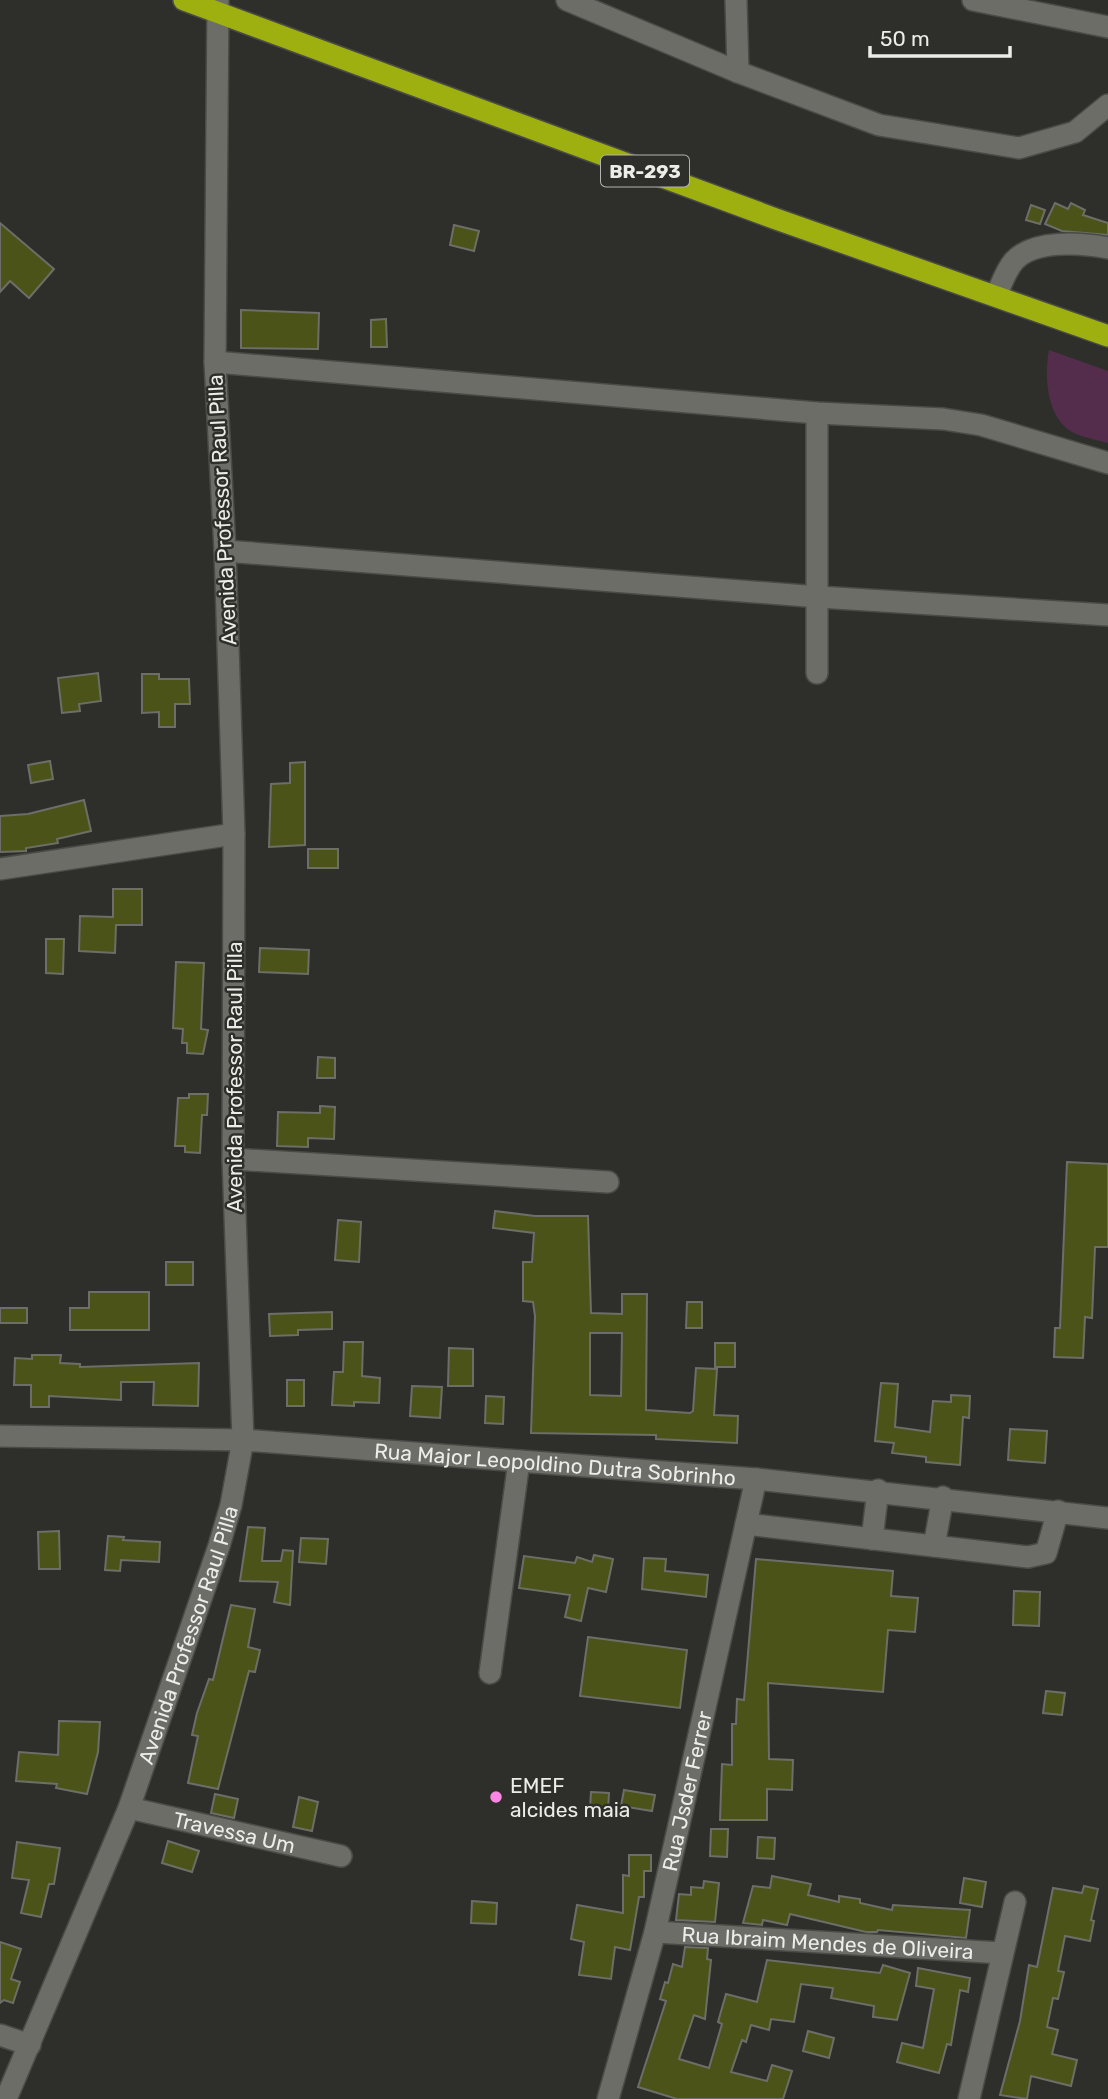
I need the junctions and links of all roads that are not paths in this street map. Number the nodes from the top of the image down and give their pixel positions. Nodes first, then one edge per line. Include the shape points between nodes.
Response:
1 (184, 0) edge
2 (736, 0) edge
3 (973, 0) edge
4 (571, 1) edge
5 (218, 6) edge
6 (1108, 27) edge
7 (738, 72) junction
8 (1108, 105) edge
9 (1108, 248) edge
10 (996, 296) junction
11 (1108, 336) edge
12 (215, 362) junction
13 (817, 413) junction
14 (1108, 463) edge
15 (225, 551) junction
16 (819, 597) junction
17 (1108, 615) edge
18 (817, 673) dead end
19 (234, 834) junction
20 (0, 870) edge
21 (233, 1159) junction
22 (608, 1182) dead end
23 (0, 1436) edge
24 (243, 1440) junction
25 (519, 1461) junction
26 (756, 1479) junction
27 (878, 1490) junction
28 (943, 1497) junction
29 (1058, 1511) junction
30 (1108, 1518) edge
31 (746, 1524) junction
32 (872, 1539) junction
33 (934, 1546) junction
34 (490, 1673) dead end
35 (129, 1808) junction
36 (341, 1856) dead end
37 (1014, 1902) dead end
38 (654, 1932) junction
39 (1002, 1953) junction
40 (0, 2035) edge
41 (30, 2045) junction
42 (612, 2098) edge
43 (6, 2099) edge
44 (969, 2099) edge

1 - 5 highway, BR-293
2 - 7 street
3 - 6 street
4 - 7 street
5 - 10 highway, BR-293 via 763,215
5 - 12 street, Avenida Professor Raul Pilla
7 - 8 street via 879,125 1019,148 1075,132
9 - 10 street via 1054,245 1027,251 1013,262
10 - 11 highway, BR-293
12 - 13 street
12 - 15 street, Avenida Professor Raul Pilla
13 - 14 street via 981,425
13 - 16 street
15 - 16 street
15 - 19 street, Avenida Professor Raul Pilla
16 - 17 street
16 - 18 street
19 - 20 street
19 - 21 street, Avenida Professor Raul Pilla
21 - 22 street
21 - 24 street, Avenida Professor Raul Pilla
23 - 24 street, Rua Major Leopoldino Dutra Sobrinho
24 - 25 street, Rua Major Leopoldino Dutra Sobrinho
24 - 35 street, Avenida Professor Raul Pilla via 219,1546
25 - 26 street, Rua Major Leopoldino Dutra Sobrinho
25 - 34 street
26 - 27 street, Rua Major Leopoldino Dutra Sobrinho
26 - 31 street, Rua Jsder Ferrer
27 - 28 street, Rua Major Leopoldino Dutra Sobrinho
27 - 32 street
28 - 29 street, Rua Major Leopoldino Dutra Sobrinho
28 - 33 street
29 - 30 street, Rua Major Leopoldino Dutra Sobrinho
29 - 33 street via 1046,1553 1038,1556
31 - 32 street
31 - 38 street, Rua Jsder Ferrer
32 - 33 street
35 - 36 street, Travessa Um
35 - 41 street, Avenida Professor Raul Pilla
37 - 39 street
38 - 39 street, Rua Ibraim Mendes de Oliveira
38 - 42 street, Rua Jsder Ferrer
39 - 44 street
40 - 41 street
41 - 43 street, Avenida Professor Raul Pilla

